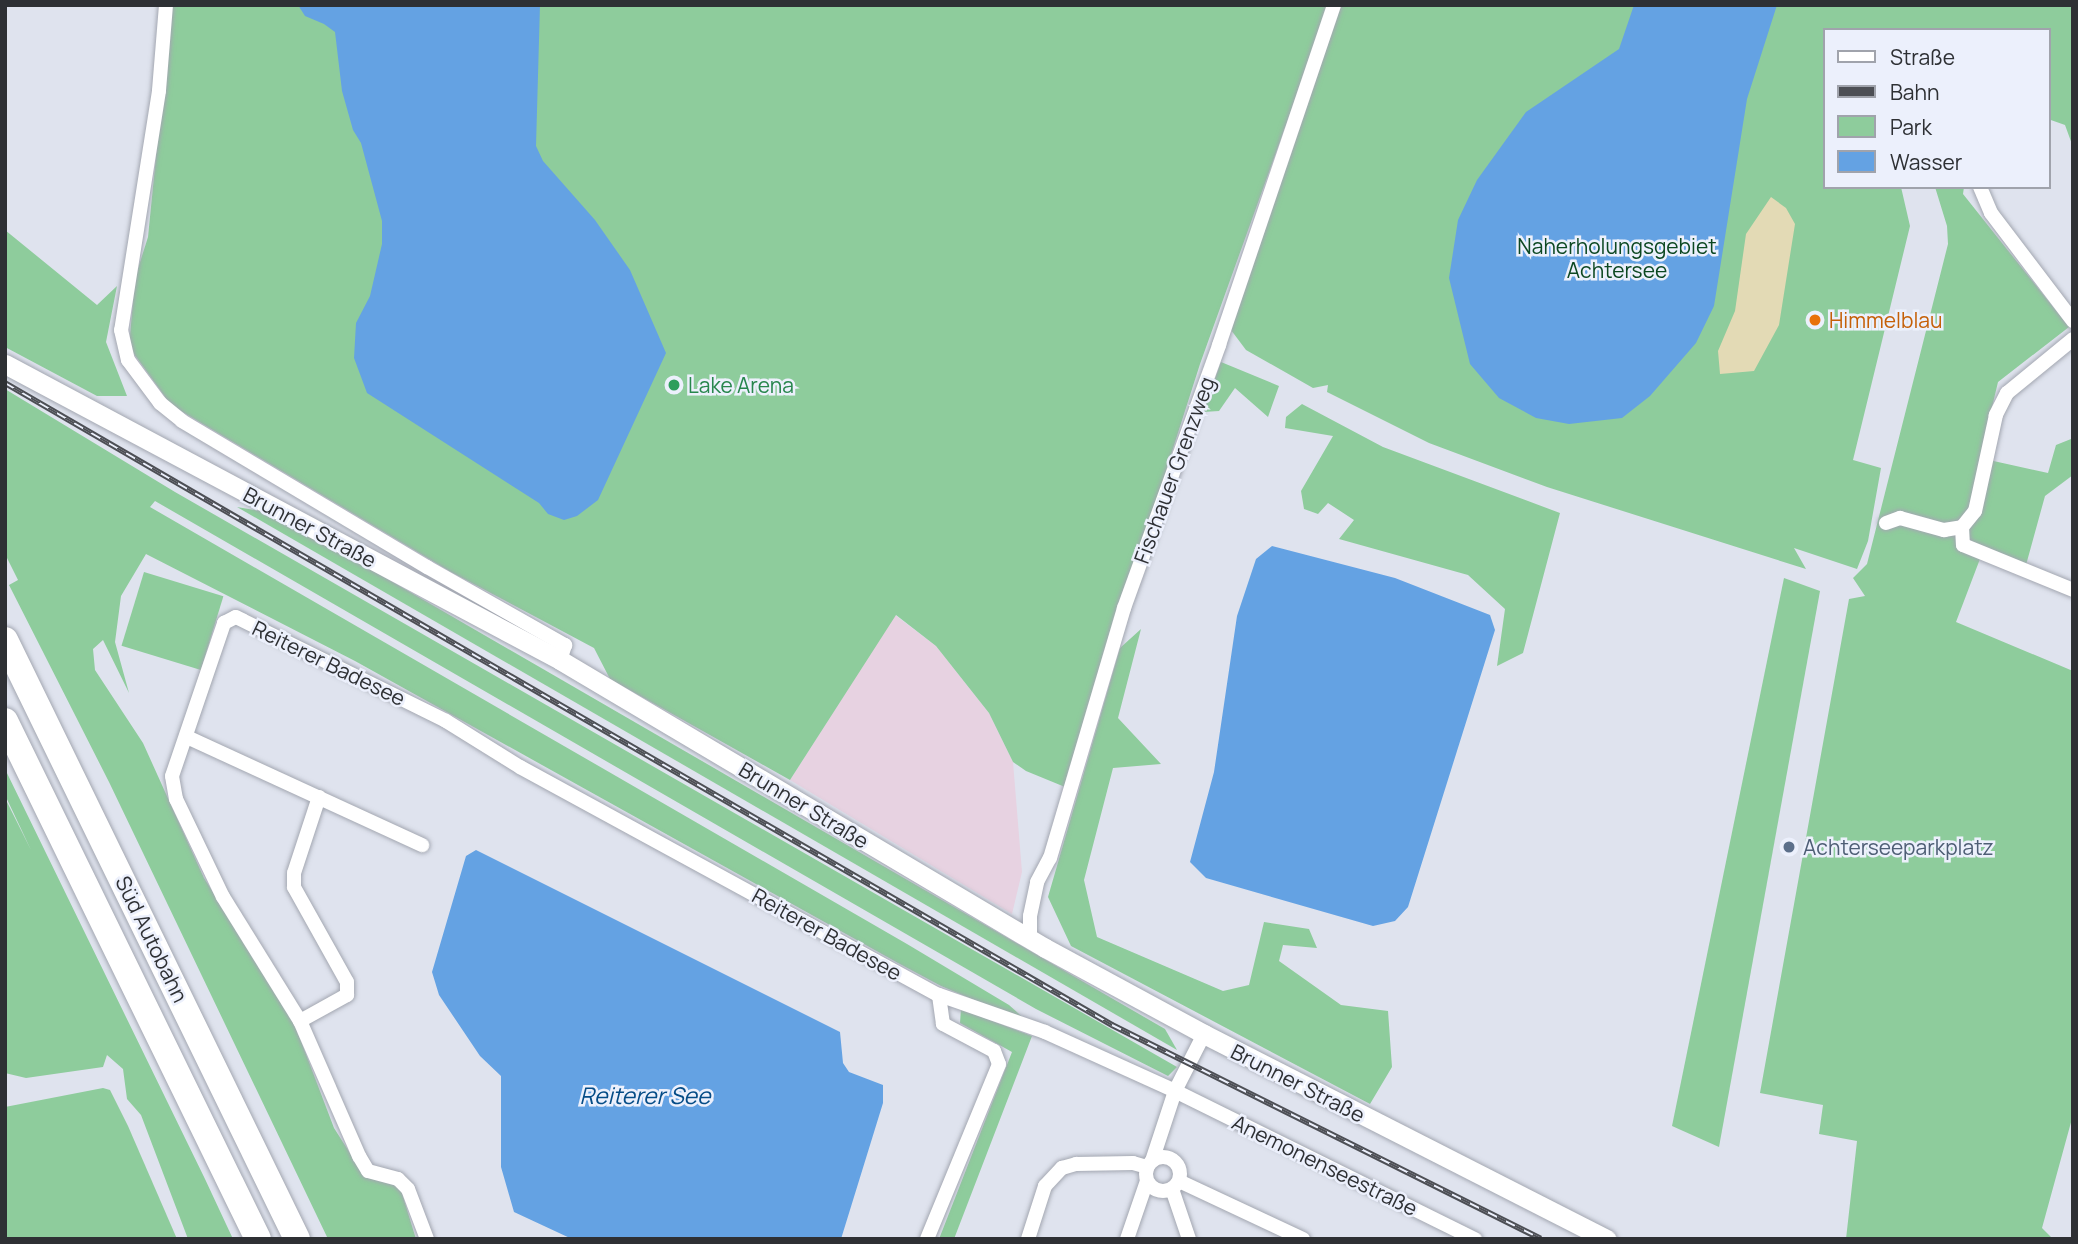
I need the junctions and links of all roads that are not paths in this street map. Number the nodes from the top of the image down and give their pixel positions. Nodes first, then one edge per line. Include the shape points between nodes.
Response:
1 (166, 5) edge
2 (1334, 5) edge
3 (1981, 189) edge
4 (2073, 321) edge
5 (2073, 339) edge
6 (5, 365) edge
7 (1886, 523) dead end
8 (1962, 527) junction
9 (2073, 590) edge
10 (5, 640) edge
11 (559, 660) junction
12 (5, 721) edge
13 (187, 737) junction
14 (319, 797) junction
15 (422, 845) dead end
16 (1030, 939) junction
17 (939, 995) junction
18 (300, 1021) junction
19 (1204, 1034) junction
20 (1175, 1091) junction
21 (1165, 1124) junction
22 (1175, 1162) junction
23 (1149, 1170) junction
24 (1176, 1185) junction
25 (258, 1239) edge
26 (297, 1239) edge
27 (427, 1239) edge
28 (927, 1239) edge
29 (1028, 1239) edge
30 (1128, 1239) edge
31 (1189, 1239) edge
32 (1303, 1239) edge
33 (1475, 1239) edge
34 (1607, 1239) edge

1 - 11 street via 159,90 121,330 128,359 160,403 182,421 565,645
2 - 16 street, Fischauer Grenzweg via 1124,608 1050,858 1037,882
3 - 4 street via 1991,213
5 - 8 street via 2007,393 1996,415 1975,511
6 - 11 main road, Brunner Straße
7 - 8 street via 1900,518 1944,530
8 - 9 street via 1963,545
10 - 26 highway, Süd Autobahn
11 - 16 main road, Brunner Straße
12 - 25 highway, Süd Autobahn
13 - 14 street
13 - 17 street, Reiterer Badesee via 224,623 236,617 446,720 532,773
13 - 18 street, Reiterer Badesee via 172,776 176,799 223,897
14 - 15 street
14 - 18 street via 293,887 347,982 346,995
16 - 19 main road, Brunner Straße
17 - 20 street, Reiterer Badesee via 1045,1032
17 - 28 street via 943,1024 994,1051 999,1064
18 - 27 street, Reiterer Badesee via 359,1156 368,1171 397,1179 408,1189
19 - 20 street
19 - 34 main road, Brunner Straße
20 - 21 street
20 - 33 street, Anemonenseestraße
21 - 22 street
21 - 23 street
22 - 23 street via 1161,1157
22 - 24 street via 1180,1171
23 - 24 street via 1161,1192
23 - 29 street via 1133,1163 1062,1168 1045,1186
23 - 30 street
24 - 31 street
24 - 32 street

